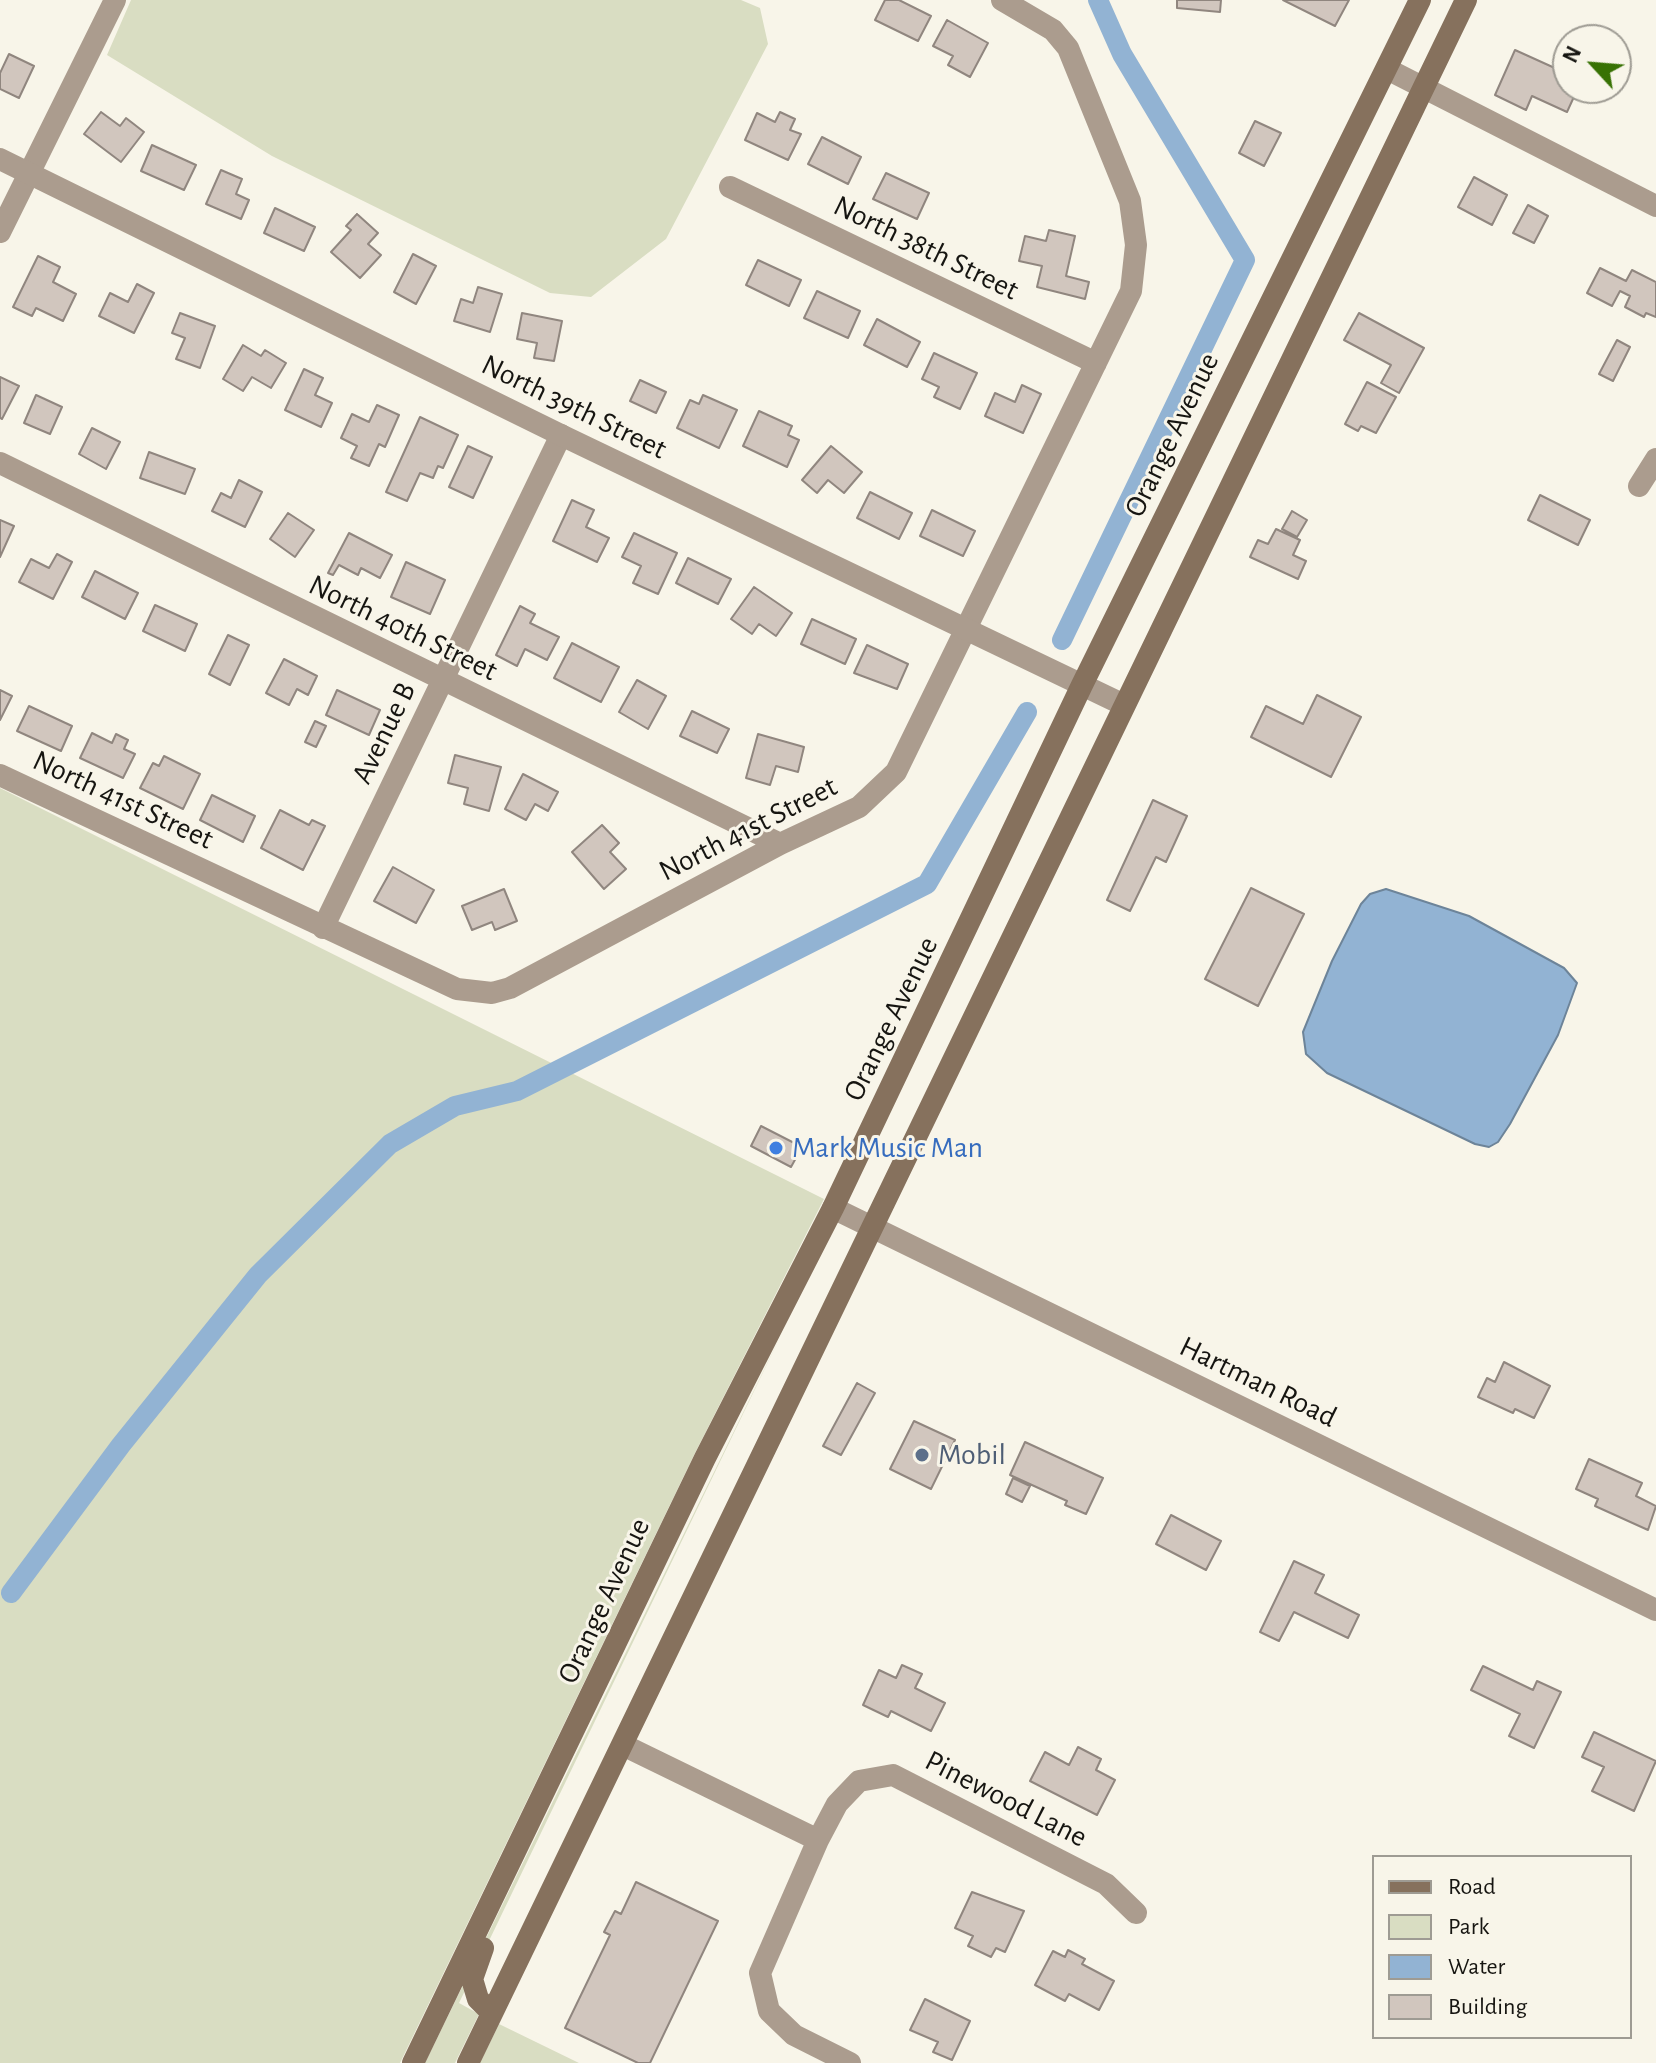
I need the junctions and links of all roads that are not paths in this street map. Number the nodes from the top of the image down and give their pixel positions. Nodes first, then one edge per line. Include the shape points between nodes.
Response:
1 (115, 0) edge
2 (1002, 0) edge
3 (1420, 0) edge
4 (1466, 0) edge
5 (1387, 69) junction
6 (1424, 87) junction
7 (0, 159) edge
8 (30, 173) junction
9 (730, 187) dead end
10 (1656, 206) edge
11 (0, 232) edge
12 (1096, 363) junction
13 (561, 435) junction
14 (1656, 459) edge
15 (0, 463) edge
16 (1639, 486) dead end
17 (969, 628) junction
18 (442, 681) junction
19 (1082, 685) junction
20 (1124, 705) junction
21 (0, 775) edge
22 (780, 844) junction
23 (323, 928) junction
24 (833, 1208) junction
25 (874, 1228) junction
26 (1656, 1610) edge
27 (623, 1745) junction
28 (541, 1801) junction
29 (818, 1840) junction
30 (1136, 1913) dead end
31 (492, 2013) junction
32 (413, 2063) edge
33 (468, 2063) edge
34 (850, 2063) edge

1 - 8 street
2 - 12 street, North 41st Street via 1053,30 1068,48 1130,201 1136,245 1131,291
3 - 5 main road, Orange Avenue
4 - 6 main road
5 - 6 street
5 - 19 main road, Orange Avenue
6 - 10 street
6 - 20 main road
7 - 8 street, North 39th Street
8 - 11 street
8 - 13 street, North 39th Street
9 - 12 street, North 38th Street
12 - 17 street, North 41st Street
13 - 17 street, North 39th Street
13 - 18 street, Avenue B
14 - 16 street
15 - 18 street, North 40th Street
17 - 19 street, North 39th Street
17 - 22 street, North 41st Street via 896,772 859,807
18 - 22 street, North 40th Street
18 - 23 street, Avenue B
19 - 20 street, North 39th Street
19 - 24 main road, Orange Avenue
20 - 25 main road
21 - 23 street, North 41st Street
22 - 23 street, North 41st Street via 492,993 457,989
24 - 25 street, Hartman Road
24 - 28 main road, Orange Avenue via 705,1458
25 - 26 street, Hartman Road
25 - 27 main road
27 - 29 street
27 - 31 main road
28 - 31 main road via 543,1823 475,1965 475,1991
28 - 32 main road, Orange Avenue
29 - 30 street, Pinewood Lane via 837,1804 859,1781 893,1775 1106,1884
29 - 34 street, Pinewood Lane via 760,1973 769,2011 794,2035
31 - 33 main road

